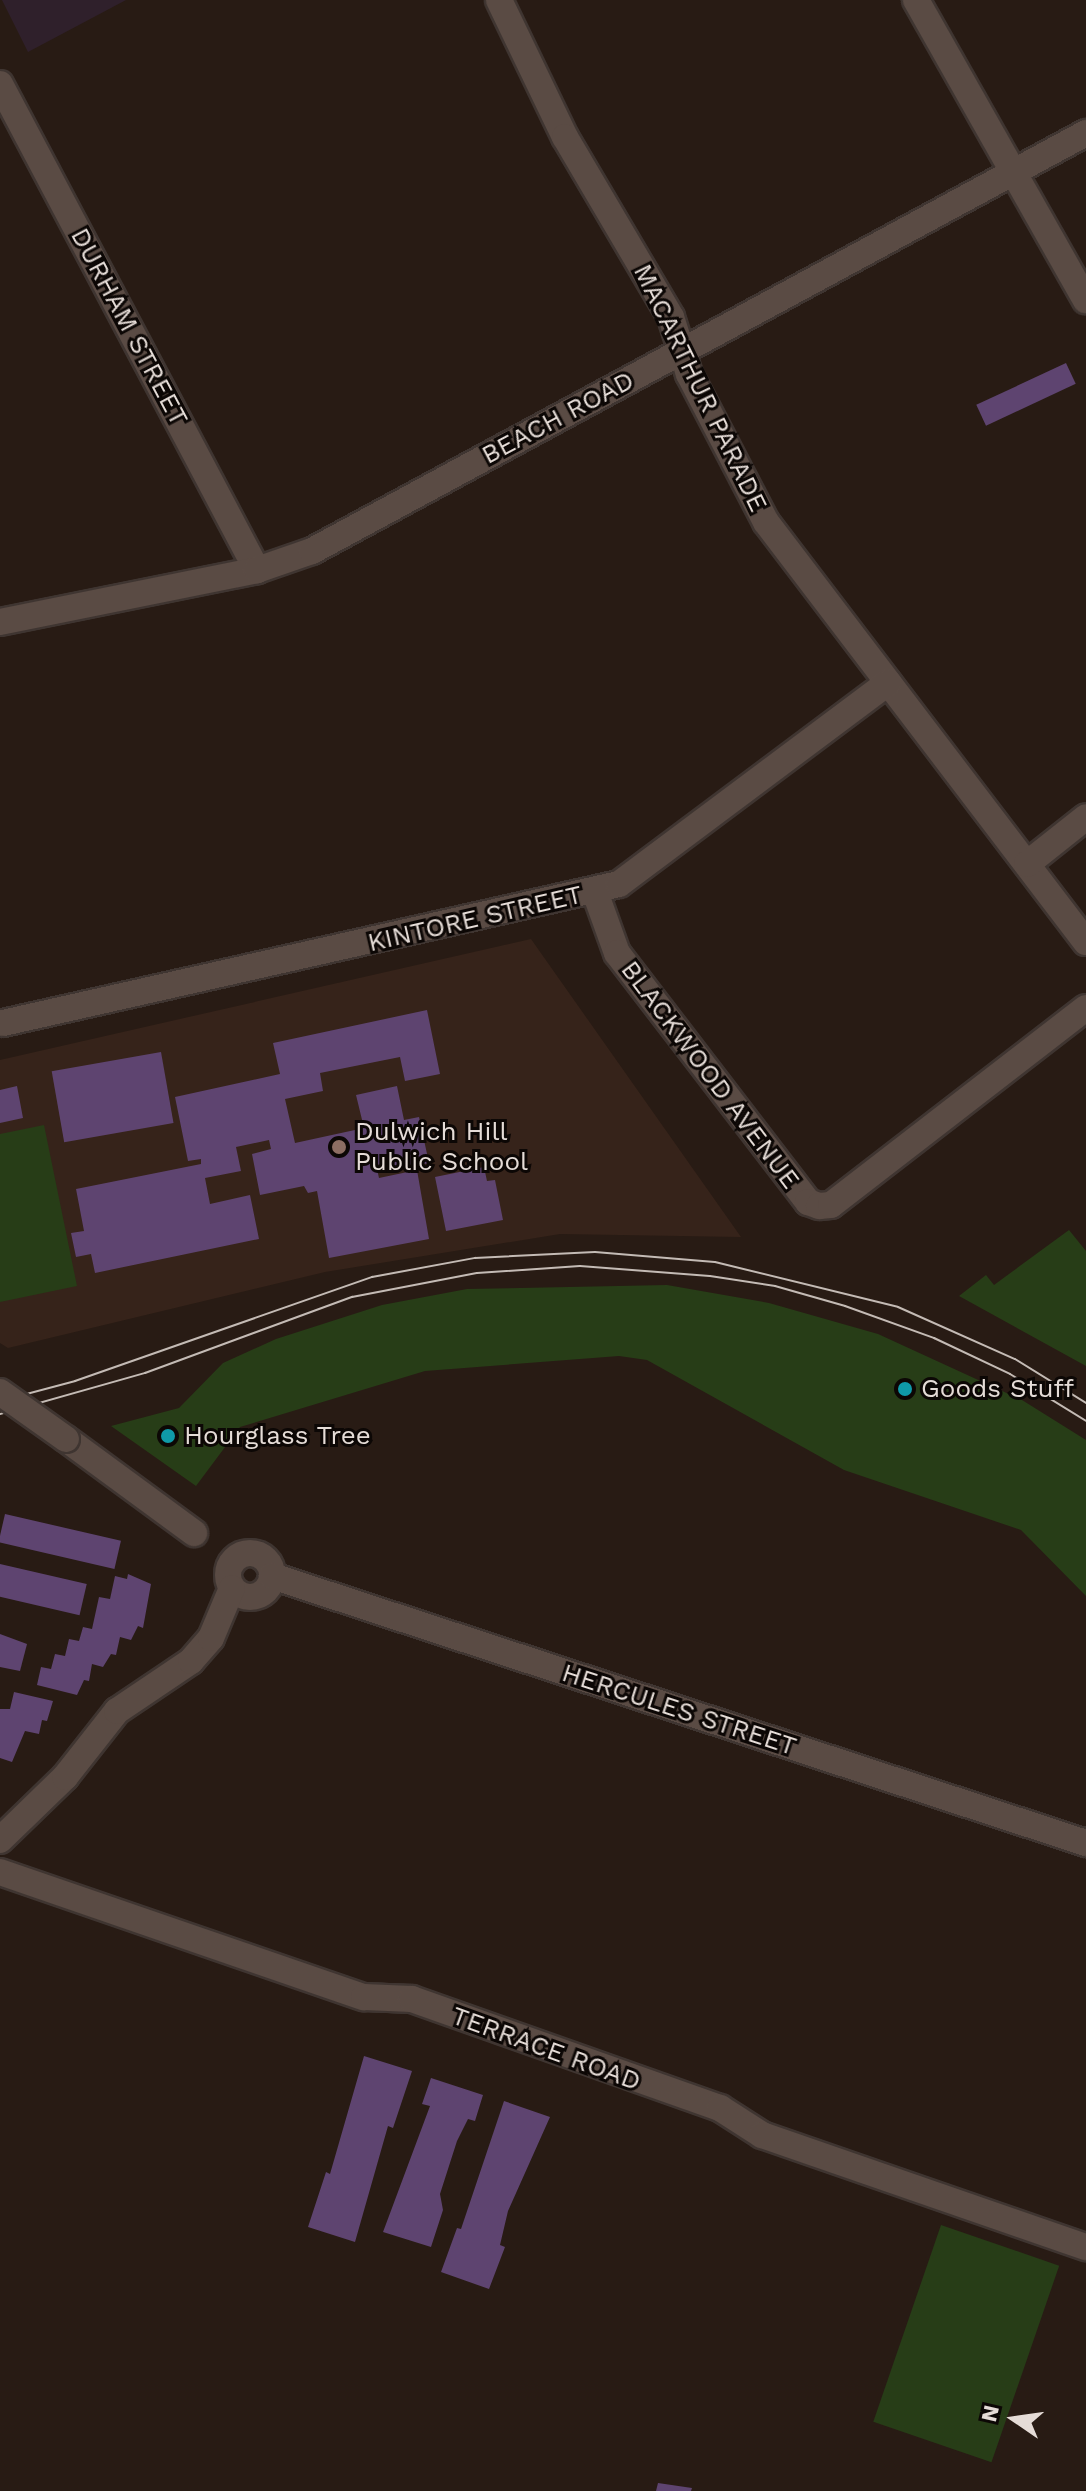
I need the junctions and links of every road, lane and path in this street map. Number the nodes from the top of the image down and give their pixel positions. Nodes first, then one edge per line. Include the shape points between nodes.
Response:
1 (499, 0) edge
2 (916, 0) edge
3 (0, 84) edge
4 (1086, 133) edge
5 (1015, 173) junction
6 (1086, 300) edge
7 (683, 351) junction
8 (257, 570) junction
9 (0, 622) edge
10 (888, 683) junction
11 (1086, 817) edge
12 (1027, 864) junction
13 (595, 892) junction
14 (1086, 942) edge
15 (1086, 1008) edge
16 (3, 1023) dead end
17 (0, 1392) edge
18 (194, 1533) dead end
19 (0, 1840) edge
20 (1086, 1843) edge
21 (0, 1872) edge
22 (1086, 2247) edge

1 - 7 street, MACARTHUR PARADE via 565,137 671,317
2 - 5 street
3 - 8 street, DURHAM STREET
4 - 5 street, BEACH ROAD
5 - 6 street
5 - 7 street, BEACH ROAD
7 - 8 street, BEACH ROAD via 366,524
7 - 10 street, MACARTHUR PARADE via 689,374 766,522
8 - 9 street, BEACH ROAD
10 - 12 street, MACARTHUR PARADE
10 - 13 street, KINTORE STREET via 633,876
11 - 12 street
12 - 14 street, MACARTHUR PARADE
13 - 15 street, BLACKWOOD AVENUE via 617,953 808,1202 831,1205
13 - 16 street, KINTORE STREET
17 - 18 street, bridge
19 - 20 street, HERCULES STREET via 65,1777 117,1711 191,1661 211,1638 232,1588 255,1596 272,1576
21 - 22 street, TERRACE ROAD via 364,1997 412,1999 720,2108 762,2135

